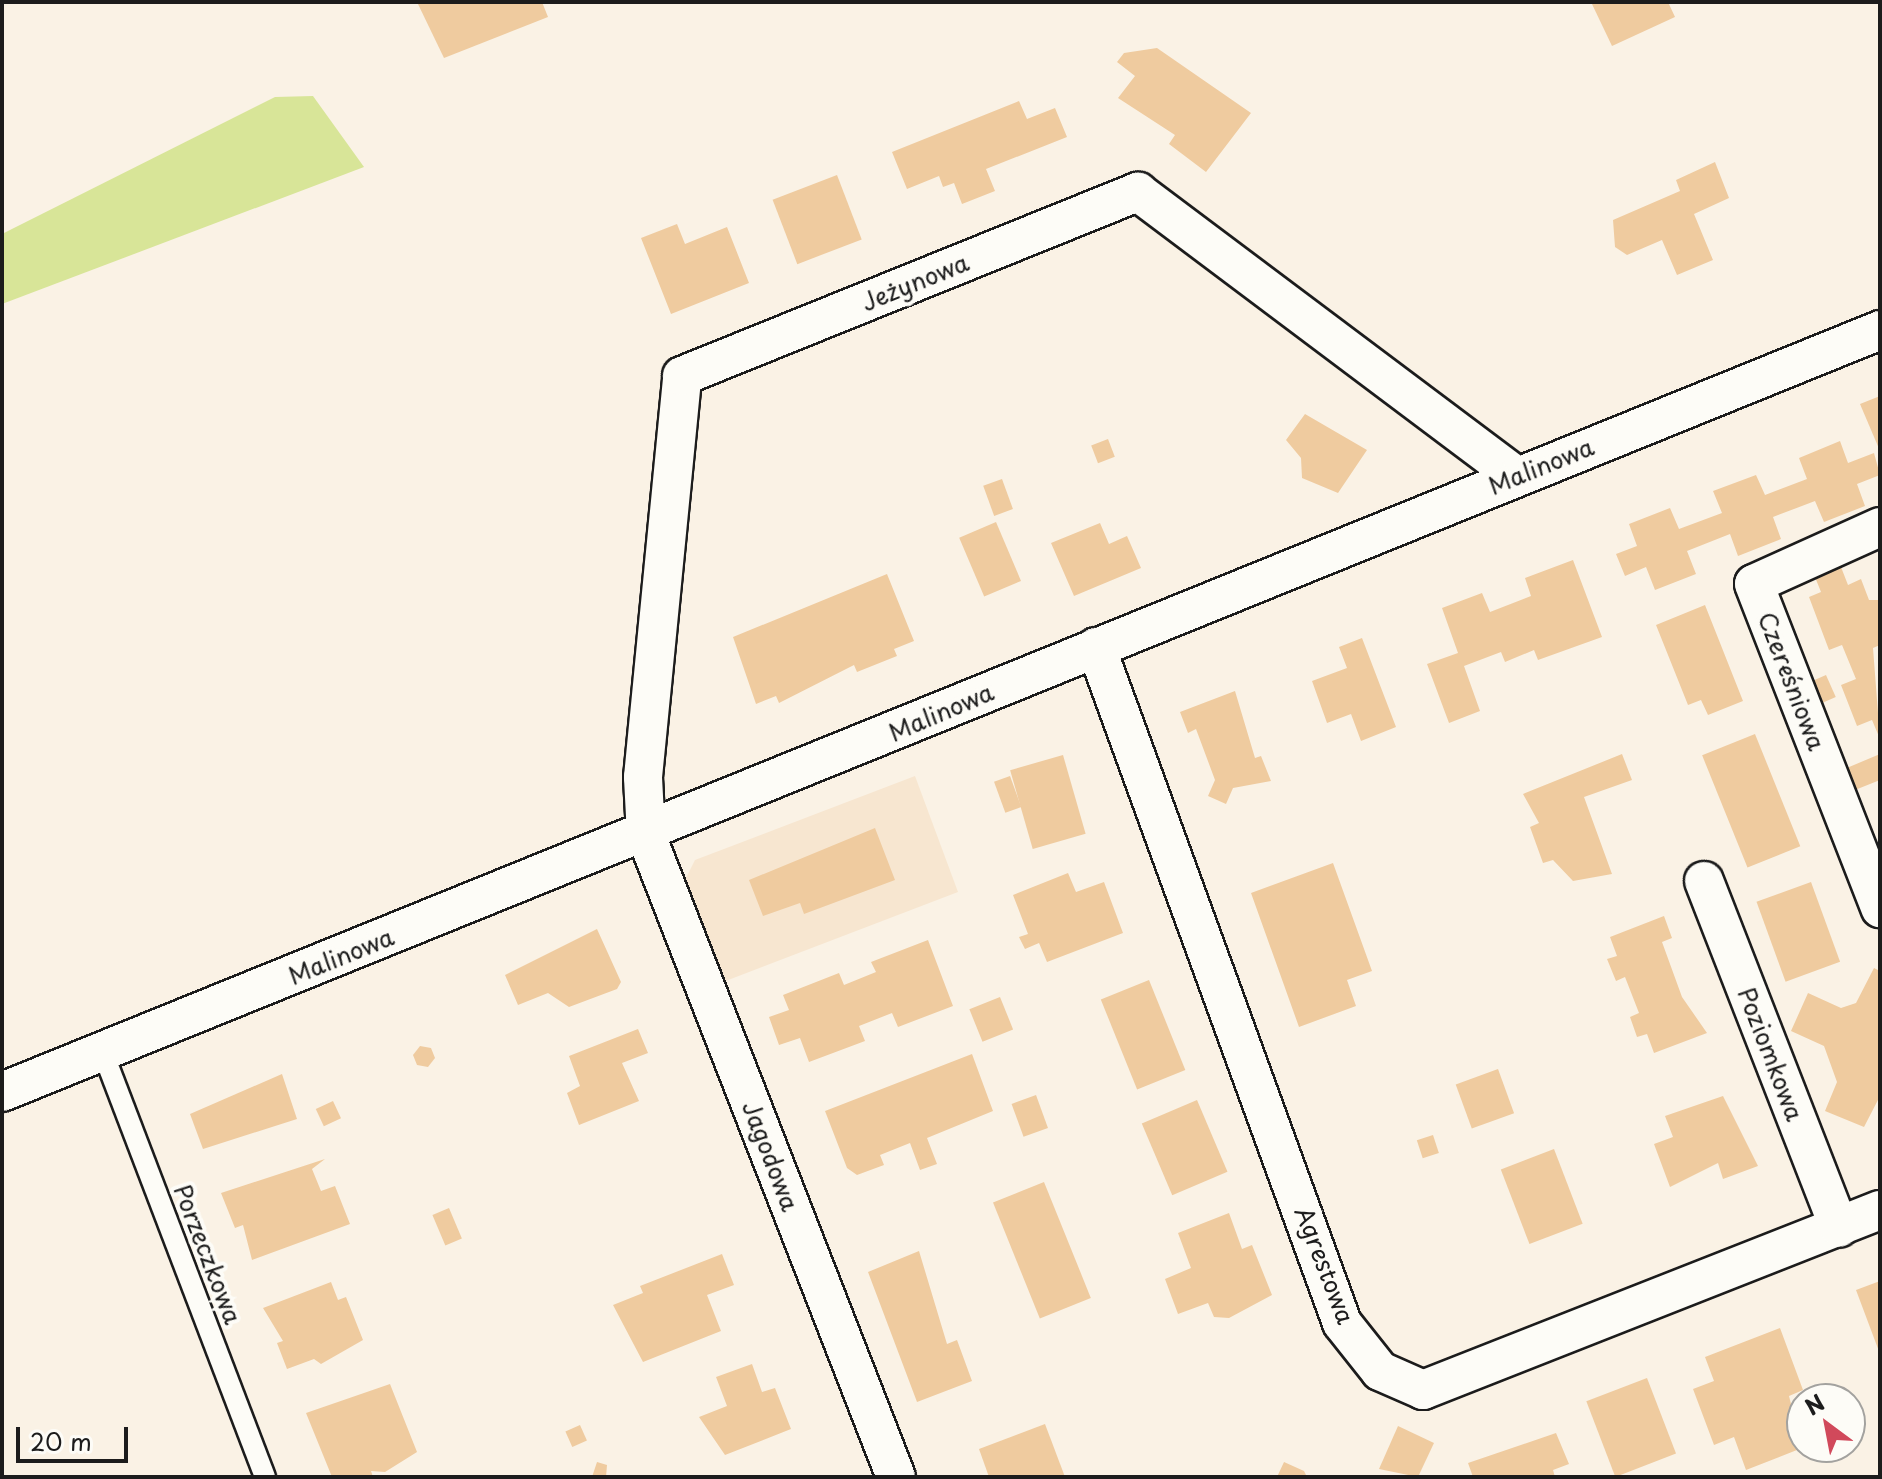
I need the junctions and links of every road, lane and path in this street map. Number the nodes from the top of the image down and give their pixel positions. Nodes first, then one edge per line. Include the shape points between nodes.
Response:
1 (1880, 330) edge
2 (1515, 475) junction
3 (1880, 527) edge
4 (1096, 647) junction
5 (646, 835) junction
6 (1704, 881) dead end
7 (1880, 908) edge
8 (102, 1050) junction
9 (2, 1092) edge
10 (1880, 1210) edge
11 (1839, 1228) junction
12 (265, 1477) edge
13 (896, 1477) edge

1 - 2 street, Malinowa
2 - 4 street, Malinowa
2 - 5 street, Jeżynowa via 1138,192 682,376 643,777
3 - 7 street, Czereśniowa via 1754,584
4 - 5 street, Malinowa
4 - 11 street, Agrestowa via 1342,1323 1380,1371 1423,1390
5 - 8 street, Malinowa
5 - 13 street, Jagodowa
6 - 11 street, Poziomkowa
8 - 9 street, Malinowa
8 - 12 lane, Porzeczkowa
10 - 11 street, Agrestowa

